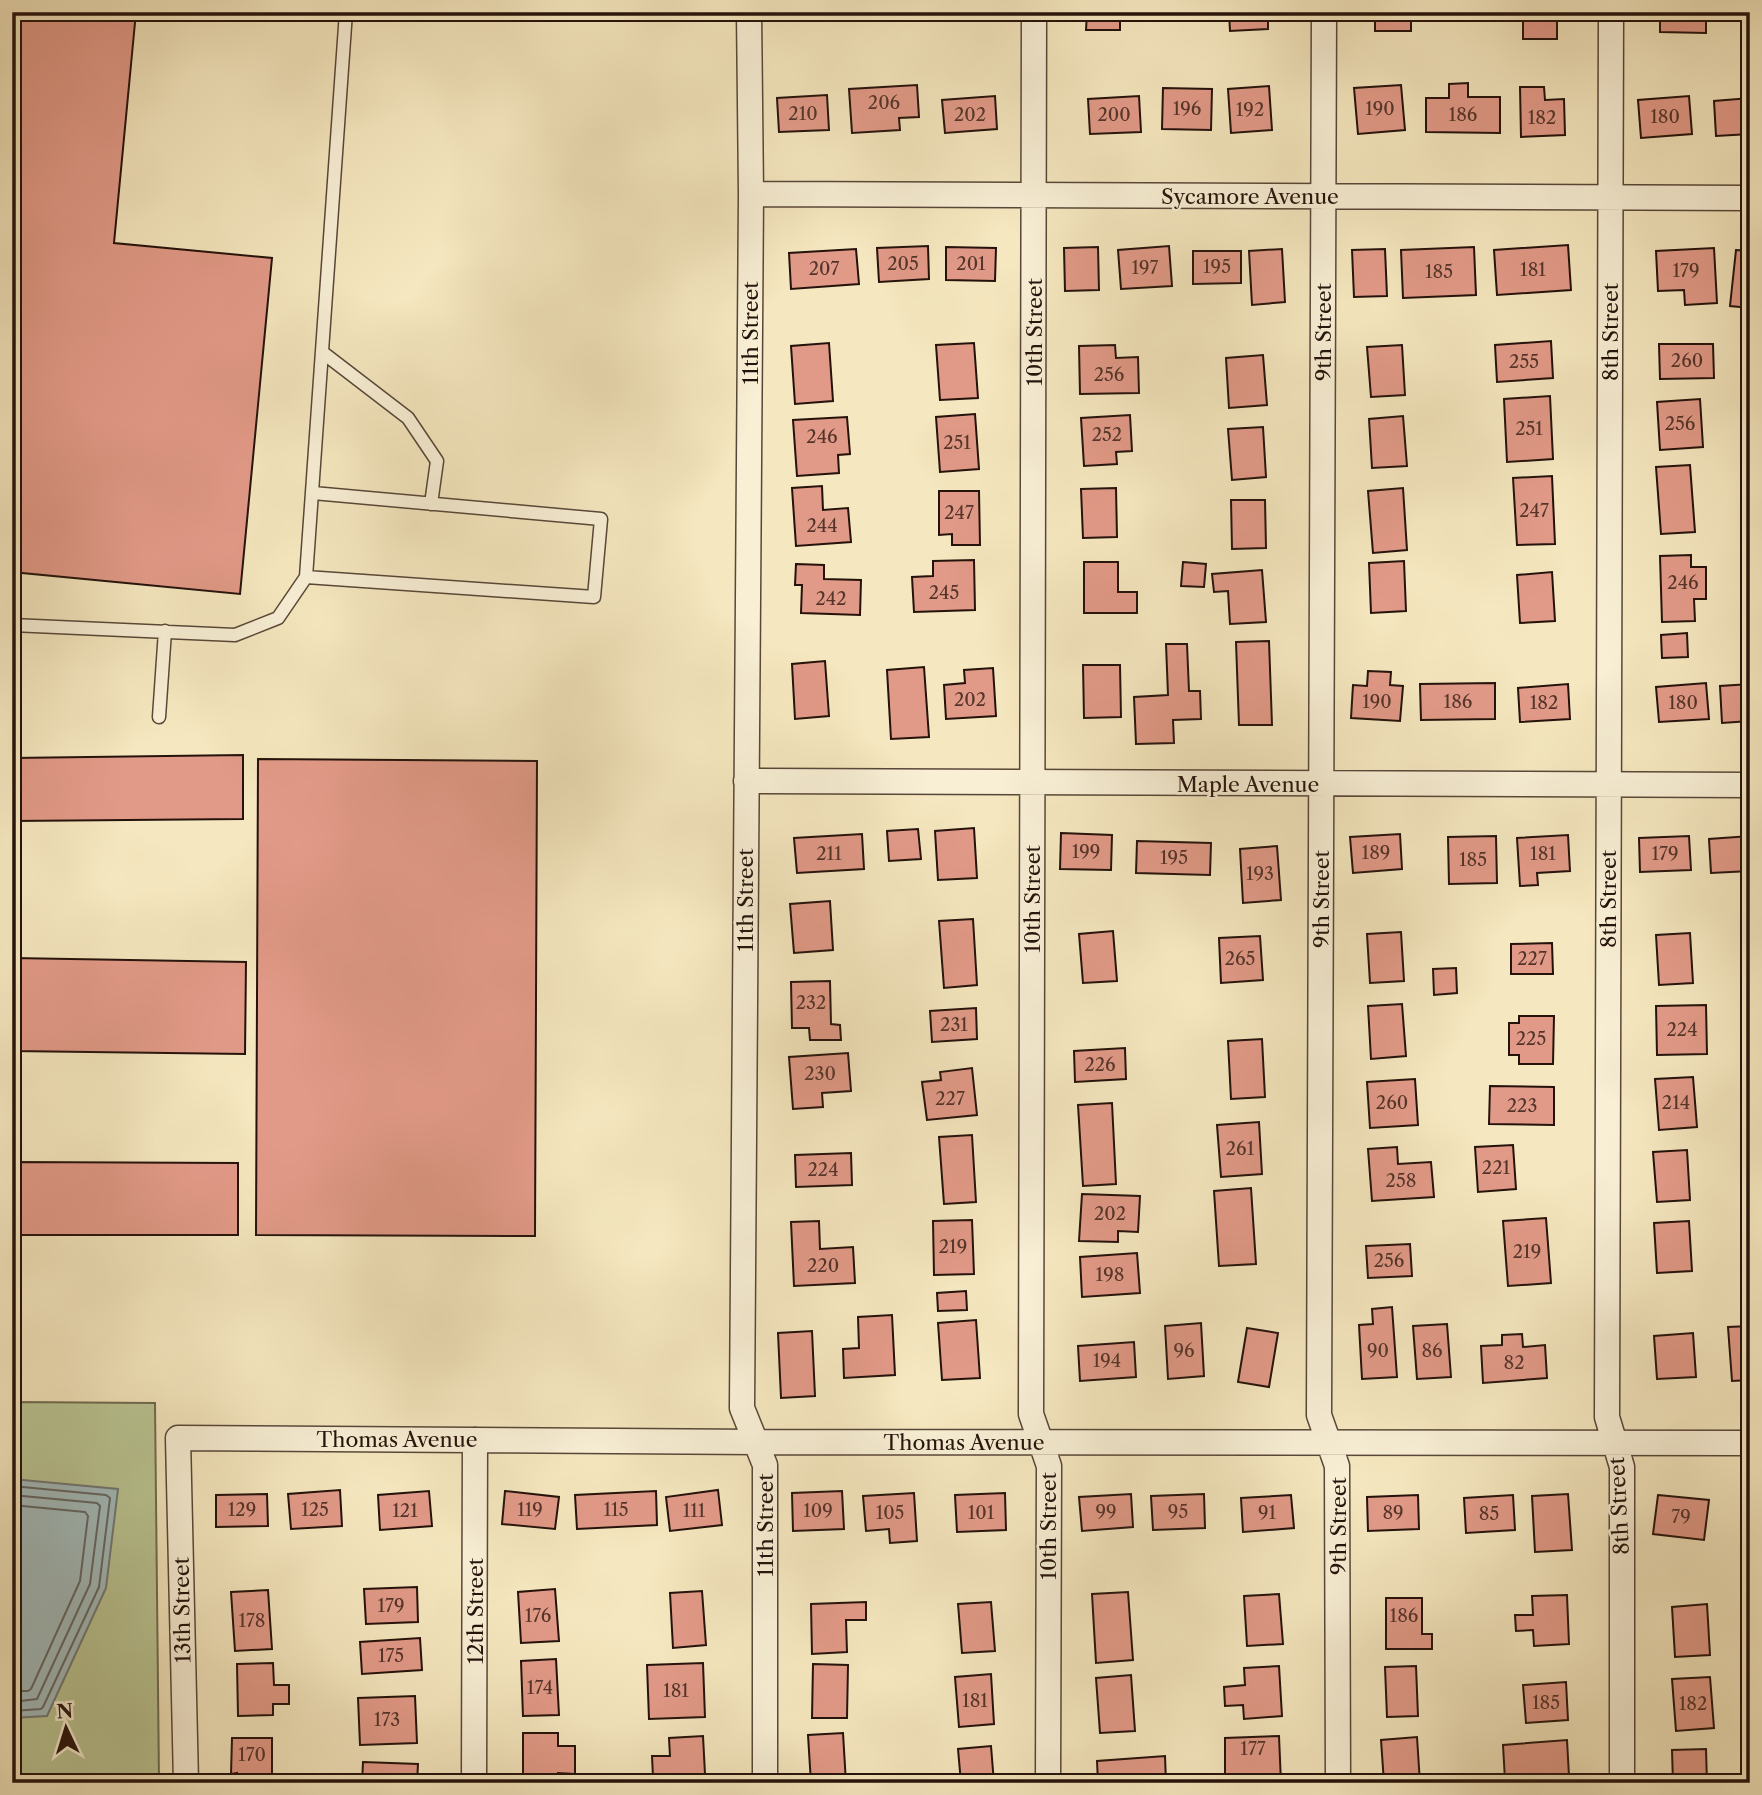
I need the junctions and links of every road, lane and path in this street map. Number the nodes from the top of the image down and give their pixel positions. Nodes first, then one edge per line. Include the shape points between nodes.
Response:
1 (346, 12) edge
2 (749, 12) edge
3 (1034, 12) edge
4 (1324, 12) edge
5 (1611, 12) edge
6 (751, 194) junction
7 (1034, 195) junction
8 (1323, 196) junction
9 (1610, 197) junction
10 (1750, 198) edge
11 (322, 352) junction
12 (313, 493) junction
13 (431, 504) junction
14 (306, 577) junction
15 (12, 625) edge
16 (165, 631) junction
17 (159, 717) dead end
18 (746, 781) junction
19 (1032, 783) junction
20 (1321, 784) junction
21 (1608, 784) junction
22 (1750, 785) edge
23 (178, 1438) joint
24 (475, 1440) junction
25 (757, 1442) junction
26 (1042, 1442) junction
27 (1328, 1443) junction
28 (1750, 1443) edge
29 (1616, 1444) junction
30 (186, 1783) edge
31 (474, 1783) edge
32 (765, 1783) edge
33 (1048, 1783) edge
34 (1338, 1783) edge
35 (1622, 1783) edge

1 - 11 lane
2 - 6 street, 11th Street
3 - 7 street, 10th Street
4 - 8 street, 9th Street
5 - 9 street, 8th Street
6 - 7 street, Sycamore Avenue
6 - 18 street, 11th Street
7 - 8 street, Sycamore Avenue
7 - 19 street, 10th Street
8 - 9 street, Sycamore Avenue
8 - 20 street, 9th Street
9 - 10 street, Sycamore Avenue
9 - 21 street, 8th Street
11 - 12 lane
11 - 13 lane via 408,418 437,461
12 - 13 lane
12 - 14 lane
13 - 14 lane via 601,519 594,597
14 - 16 lane via 278,618 235,635
15 - 16 lane
16 - 17 lane
18 - 19 street, Maple Avenue
18 - 25 street, 11th Street via 742,1408
19 - 20 street, Maple Avenue
19 - 26 street, 10th Street via 1031,1413
20 - 21 street, Maple Avenue
20 - 27 street, 9th Street via 1319,1415
21 - 22 street, Maple Avenue
21 - 29 street, 8th Street via 1606,1417
23 - 24 street, Thomas Avenue
23 - 30 street, 13th Street
24 - 25 street, Thomas Avenue
24 - 31 street, 12th Street
25 - 26 street, Thomas Avenue
25 - 32 street, 11th Street via 765,1465
26 - 27 street, Thomas Avenue
26 - 33 street, 10th Street via 1049,1466
27 - 29 street, Thomas Avenue
27 - 34 street, 9th Street via 1337,1466
28 - 29 street, Thomas Avenue
29 - 35 street, 8th Street via 1622,1467

